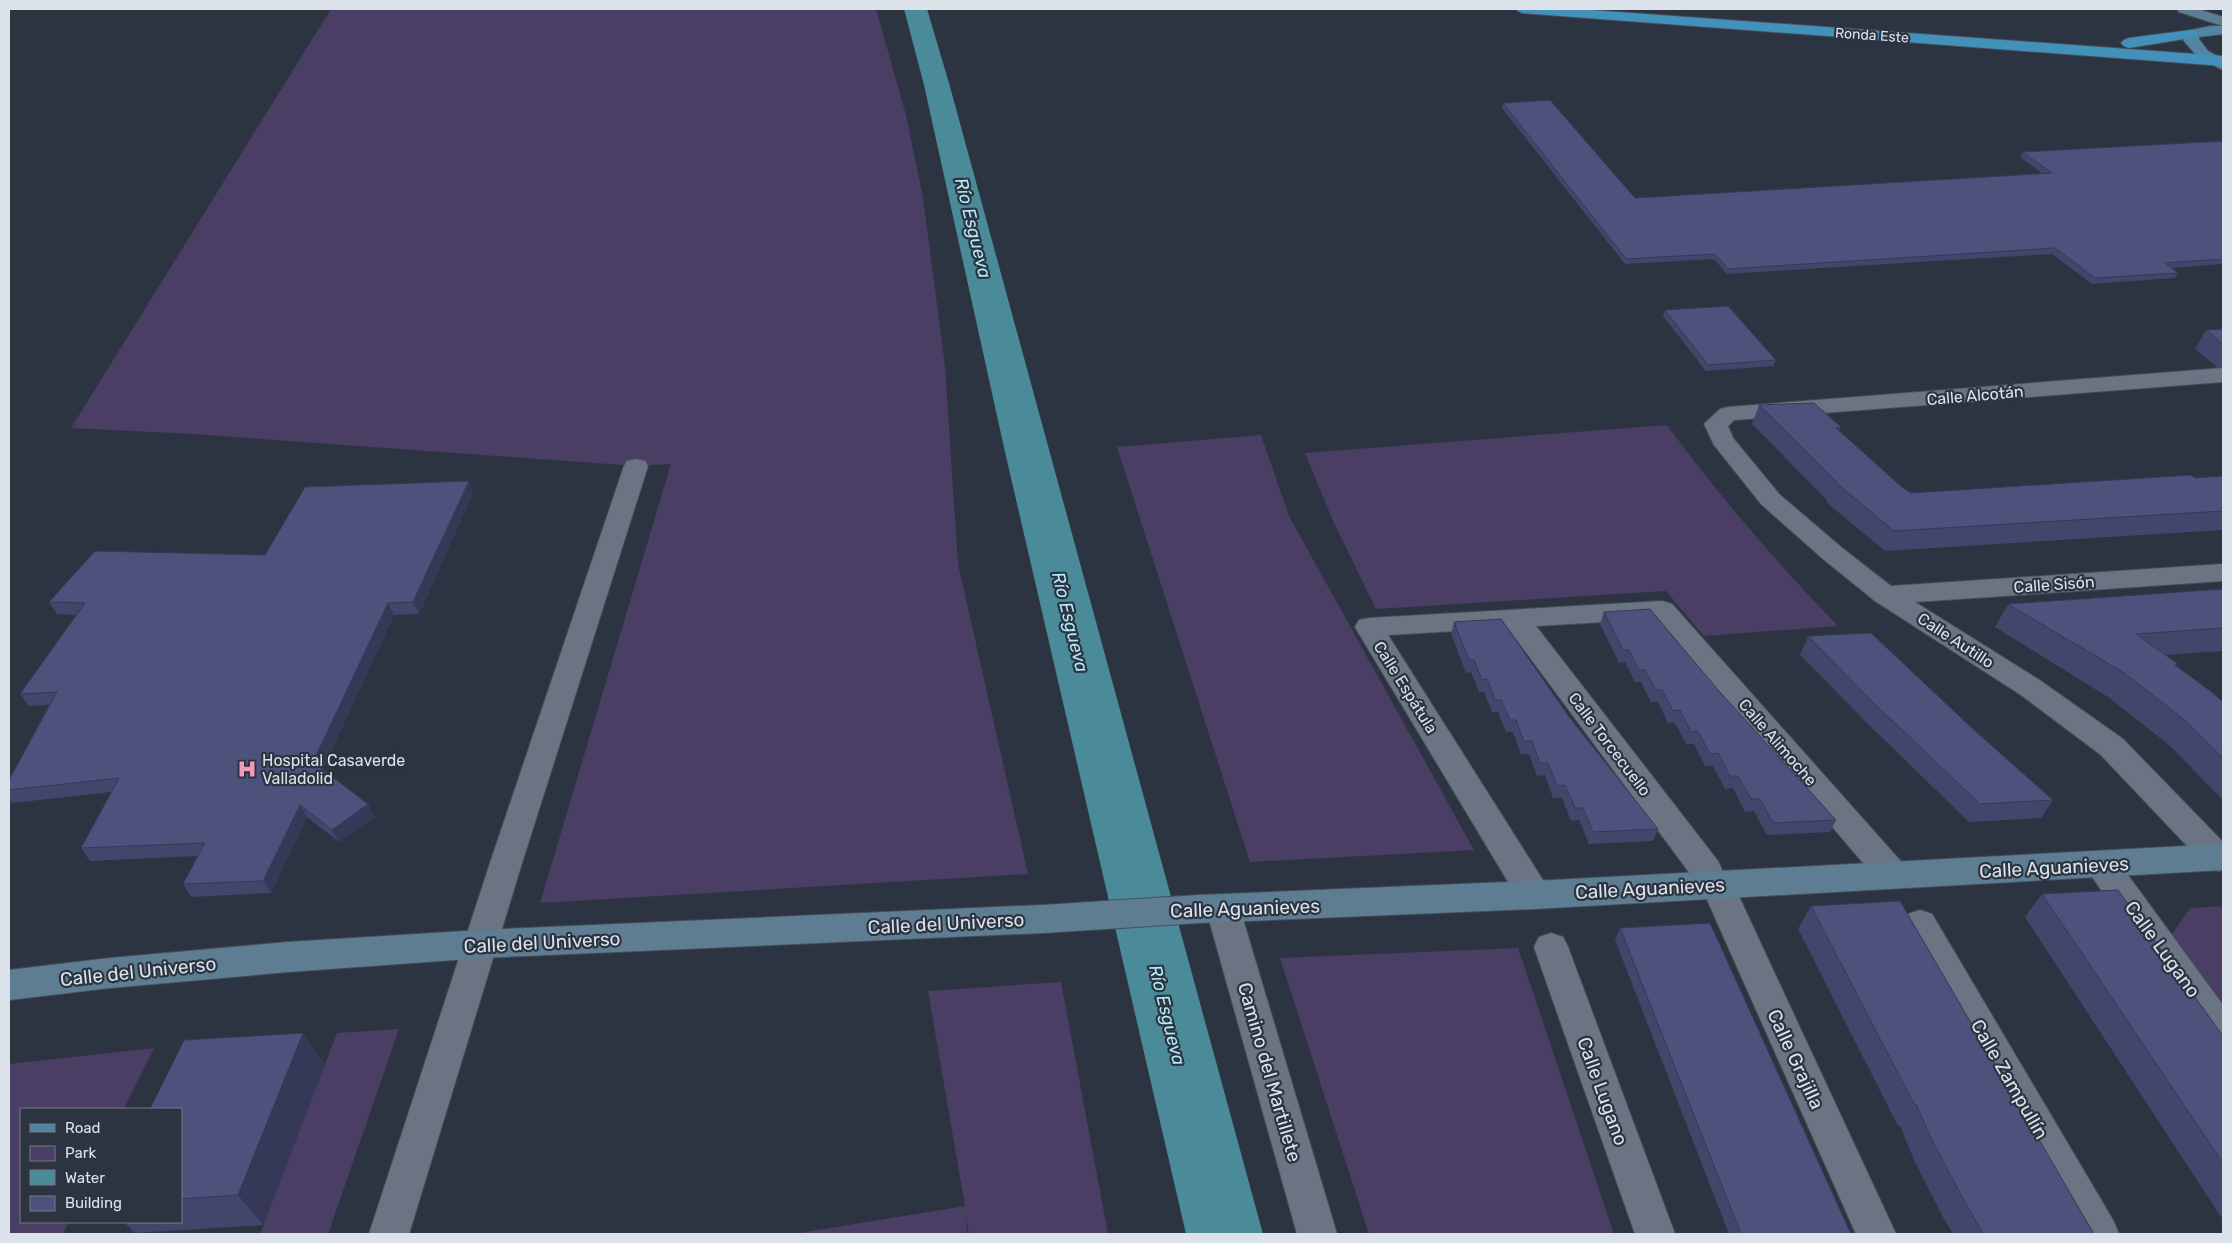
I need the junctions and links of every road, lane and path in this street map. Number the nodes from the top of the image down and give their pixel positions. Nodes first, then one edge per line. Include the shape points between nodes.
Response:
1 (1522, 9) edge
2 (1659, 9) edge
3 (2177, 10) edge
4 (2223, 22) edge
5 (2223, 30) edge
6 (2195, 38) junction
7 (2114, 52) junction
8 (2221, 59) edge
9 (2223, 74) edge
10 (2223, 375) edge
11 (1728, 414) joint
12 (636, 466) dead end
13 (2223, 572) edge
14 (1885, 595) junction
15 (1662, 610) joint
16 (1514, 618) junction
17 (2221, 858) edge
18 (2102, 865) junction
19 (1893, 875) junction
20 (1712, 877) junction
21 (1534, 895) junction
22 (1211, 909) junction
23 (1076, 917) joint
24 (1920, 924) dead end
25 (482, 944) junction
26 (1551, 947) dead end
27 (9, 985) edge
28 (2223, 1034) edge
29 (389, 1234) edge
30 (1317, 1234) edge
31 (1655, 1234) edge
32 (1876, 1234) edge
33 (2099, 1234) edge

1 - 7 highway, Ronda Este
2 - 6 highway, Ronda Este via 2129,43
3 - 4 street
3 - 6 street
5 - 6 main road
6 - 8 main road
7 - 8 highway, Ronda Este
7 - 9 highway
10 - 11 street, Calle Alcotán
11 - 14 street, Calle Autillo via 1716,424 1722,440 1770,499
12 - 25 street
13 - 14 street, Calle Sisón
14 - 17 street, Calle Autillo via 2031,688 2112,747
15 - 16 street, Calle Espátula
15 - 19 street, Calle Alimoche
16 - 20 street, Calle Torcecuello
16 - 21 street, Calle Espátula via 1369,627
17 - 18 street, Calle Aguanieves
18 - 19 street, Calle Aguanieves
18 - 28 street, Calle Lugano
19 - 20 street, Calle Aguanieves
20 - 21 street, Calle Aguanieves
20 - 32 street, Calle Grajilla
21 - 22 street, Calle Aguanieves
22 - 23 street, Calle Aguanieves
22 - 30 street, Camino del Martillete
23 - 25 street, Calle del Universo
24 - 33 street, Calle Zampullín
25 - 27 street, Calle del Universo via 288,957
25 - 29 street
26 - 31 street, Calle Lugano

